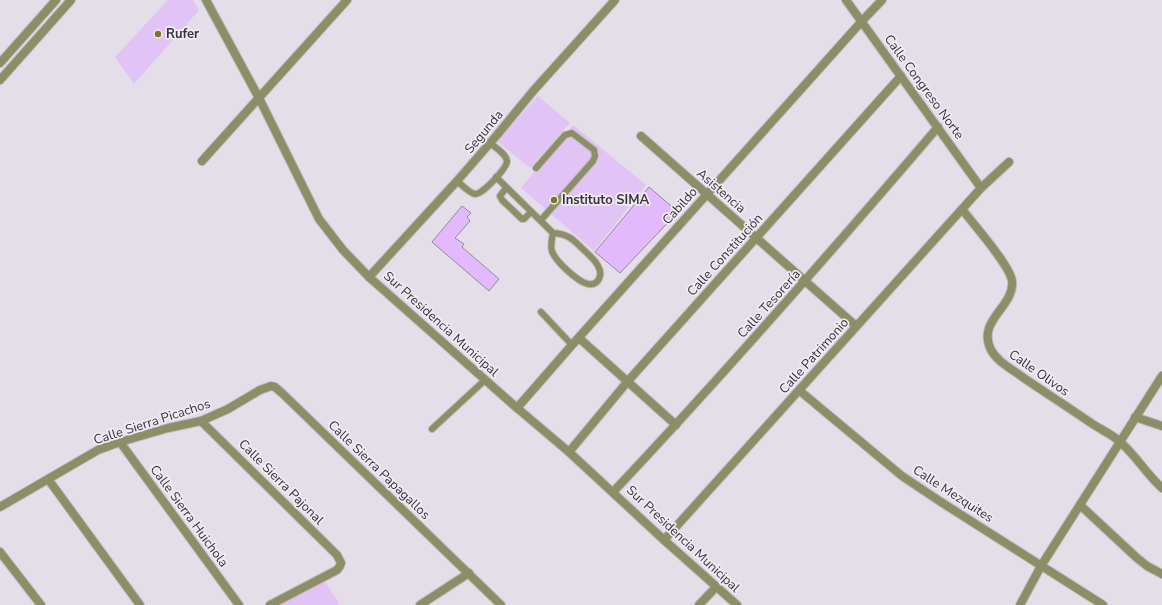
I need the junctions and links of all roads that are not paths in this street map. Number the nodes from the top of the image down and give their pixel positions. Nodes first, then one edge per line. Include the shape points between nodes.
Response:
1 (56, 0) edge
2 (71, 0) edge
3 (206, 0) edge
4 (347, 0) edge
5 (614, 0) edge
6 (846, 0) edge
7 (882, 0) edge
8 (862, 21) junction
9 (0, 63) edge
10 (901, 76) junction
11 (0, 80) edge
12 (259, 98) junction
13 (938, 127) junction
14 (641, 136) dead end
15 (490, 143) junction
16 (202, 160) dead end
17 (1009, 162) dead end
18 (536, 168) dead end
19 (496, 177) junction
20 (457, 181) junction
21 (506, 188) junction
22 (981, 188) junction
23 (706, 195) junction
24 (962, 209) junction
25 (531, 212) junction
26 (541, 220) junction
27 (553, 233) junction
28 (756, 238) junction
29 (369, 276) junction
30 (805, 282) junction
31 (541, 312) dead end
32 (856, 326) junction
33 (579, 338) junction
34 (572, 345) junction
35 (1162, 376) edge
36 (485, 380) junction
37 (628, 381) junction
38 (271, 386) joint
39 (800, 391) junction
40 (517, 408) junction
41 (1135, 416) junction
42 (201, 421) junction
43 (676, 425) junction
44 (1162, 426) edge
45 (432, 429) dead end
46 (1119, 441) junction
47 (120, 442) junction
48 (569, 452) junction
49 (48, 479) junction
50 (1162, 488) edge
51 (613, 492) junction
52 (1080, 505) junction
53 (0, 507) edge
54 (664, 540) junction
55 (0, 552) edge
56 (1041, 566) junction
57 (469, 573) junction
58 (1162, 574) edge
59 (716, 587) junction
60 (41, 605) edge
61 (140, 605) edge
62 (239, 605) edge
63 (270, 605) edge
64 (420, 605) edge
65 (501, 605) edge
66 (698, 605) edge
67 (737, 605) edge
68 (1020, 605) edge
69 (1103, 605) edge

1 - 9 street
2 - 11 street
3 - 12 street, Sur Presidencia Municipal
4 - 12 street
5 - 15 street, Segunda
6 - 8 street, Calle Congreso Norte
7 - 8 street, Cabildo
8 - 10 street, Calle Congreso Norte
8 - 23 street, Cabildo
10 - 13 street, Calle Congreso Norte
10 - 28 street, Calle Constitución
12 - 16 street
12 - 29 street, Sur Presidencia Municipal via 319,219 343,250
13 - 22 street, Calle Congreso Norte
13 - 30 street, Calle Tesorería
14 - 23 street, Asistencia
15 - 19 lane via 507,160
15 - 20 street, Segunda
17 - 22 street, Calle Patrimonio
18 - 26 lane via 565,135 572,133 594,150 593,161
19 - 20 lane via 483,191 476,194
19 - 21 lane
20 - 29 street, Segunda
21 - 25 lane
21 - 25 lane via 500,196 504,203 522,219
22 - 24 street, Calle Patrimonio
23 - 28 street, Asistencia
23 - 33 street, Cabildo
24 - 32 street, Calle Patrimonio
24 - 46 street, Calle Olivos via 1004,264 1012,281 1011,291 989,328 988,339 994,354 1029,381
25 - 26 lane
26 - 27 lane
27 - 27 lane via 569,237 593,259 601,273 596,282 587,284 581,281 561,264 552,252
28 - 30 street, Asistencia
28 - 37 street, Calle Constitución
29 - 36 street, Sur Presidencia Municipal
30 - 32 street, Asistencia
30 - 43 street, Calle Tesorería
31 - 34 lane
32 - 39 street, Calle Patrimonio
33 - 34 street, Cabildo
33 - 37 street
34 - 40 street, Cabildo
35 - 41 street
36 - 40 street, Sur Presidencia Municipal
36 - 45 lane
37 - 43 street
37 - 48 street, Calle Constitución
38 - 42 street, Calle Sierra Picachos via 228,410
38 - 57 street, Calle Sierra Papagallos via 288,399
39 - 54 street, Calle Patrimonio
39 - 56 street, Calle Mezquites via 902,476
40 - 48 street, Sur Presidencia Municipal
41 - 44 street
41 - 46 street
42 - 47 street, Calle Sierra Picachos
42 - 63 street, Calle Sierra Pajonal via 337,555 341,563 337,570
43 - 51 street, Calle Tesorería
46 - 50 street, Calle Olivos
46 - 52 street
47 - 49 street, Calle Sierra Picachos via 98,450
47 - 62 street, Calle Sierra Huichola
48 - 51 street, Sur Presidencia Municipal
49 - 53 street, Calle Sierra Picachos
49 - 61 street
51 - 54 street, Sur Presidencia Municipal
52 - 56 street
52 - 58 street via 1137,558
54 - 59 street, Sur Presidencia Municipal
55 - 60 street
56 - 68 street
56 - 69 street, Calle Mezquites
57 - 64 street
57 - 65 street, Calle Sierra Papagallos
59 - 66 street
59 - 67 street, Sur Presidencia Municipal

